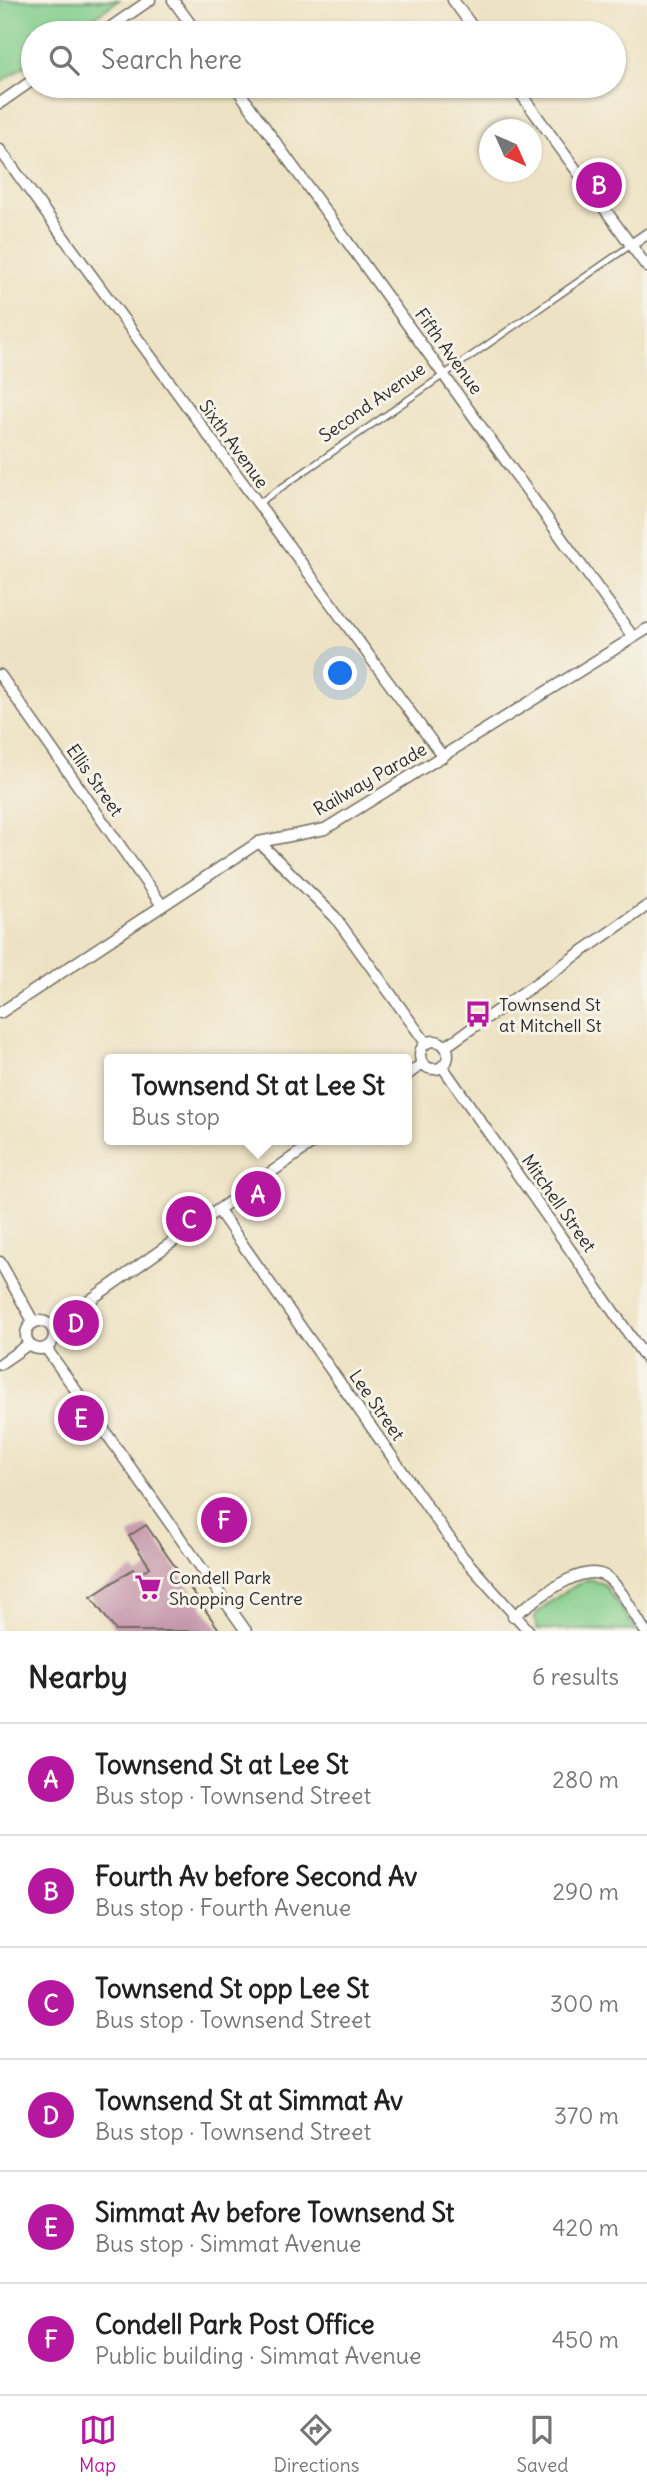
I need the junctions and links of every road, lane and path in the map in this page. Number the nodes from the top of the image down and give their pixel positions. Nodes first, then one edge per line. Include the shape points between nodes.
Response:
1 (150, 0) edge
2 (173, 0) edge
3 (453, 0) edge
4 (119, 21) edge
5 (188, 21) edge
6 (468, 21) edge
7 (21, 88) edge
8 (244, 98) edge
9 (524, 98) edge
10 (0, 103) edge
11 (0, 150) edge
12 (647, 234) edge
13 (631, 245) junction
14 (647, 267) edge
15 (444, 373) junction
16 (257, 505) junction
17 (647, 629) edge
18 (633, 637) junction
19 (0, 675) edge
20 (443, 757) junction
21 (258, 842) junction
22 (161, 904) junction
23 (647, 906) edge
24 (0, 1013) edge
25 (426, 1043) junction
26 (445, 1047) junction
27 (423, 1063) junction
28 (442, 1066) junction
29 (412, 1071) edge
30 (310, 1145) edge
31 (219, 1211) junction
32 (0, 1262) edge
33 (34, 1322) junction
34 (52, 1327) junction
35 (29, 1344) junction
36 (46, 1348) junction
37 (647, 1360) edge
38 (0, 1364) edge
39 (513, 1616) junction
40 (246, 1631) edge
41 (529, 1631) edge
42 (645, 1631) edge

1 - 4 street
2 - 5 street
3 - 6 street
7 - 10 street
8 - 15 street, Fifth Avenue
9 - 13 street
11 - 16 street, Sixth Avenue
12 - 13 street, Second Avenue
13 - 14 street
13 - 15 lane, Second Avenue
15 - 16 lane, Second Avenue
15 - 18 street, Fifth Avenue
16 - 20 street, Sixth Avenue
17 - 18 street, Railway Parade
18 - 20 street, Railway Parade
19 - 22 street, Ellis Street
20 - 21 street, Railway Parade via 325,828
21 - 22 street, Railway Parade
21 - 25 street via 335,917
22 - 24 street, Railway Parade
23 - 26 street
25 - 26 street
25 - 27 street via 421,1050
26 - 28 street
27 - 28 street via 434,1069
27 - 29 street
28 - 37 street, Mitchell Street
30 - 31 street
31 - 34 street
31 - 39 street, Lee Street via 462,1556
32 - 33 street
33 - 34 street
33 - 35 street via 27,1332
34 - 36 street via 54,1336
35 - 36 street
35 - 38 street
36 - 40 street
39 - 41 street, Lee Street
39 - 42 street via 563,1582 596,1572 608,1578

